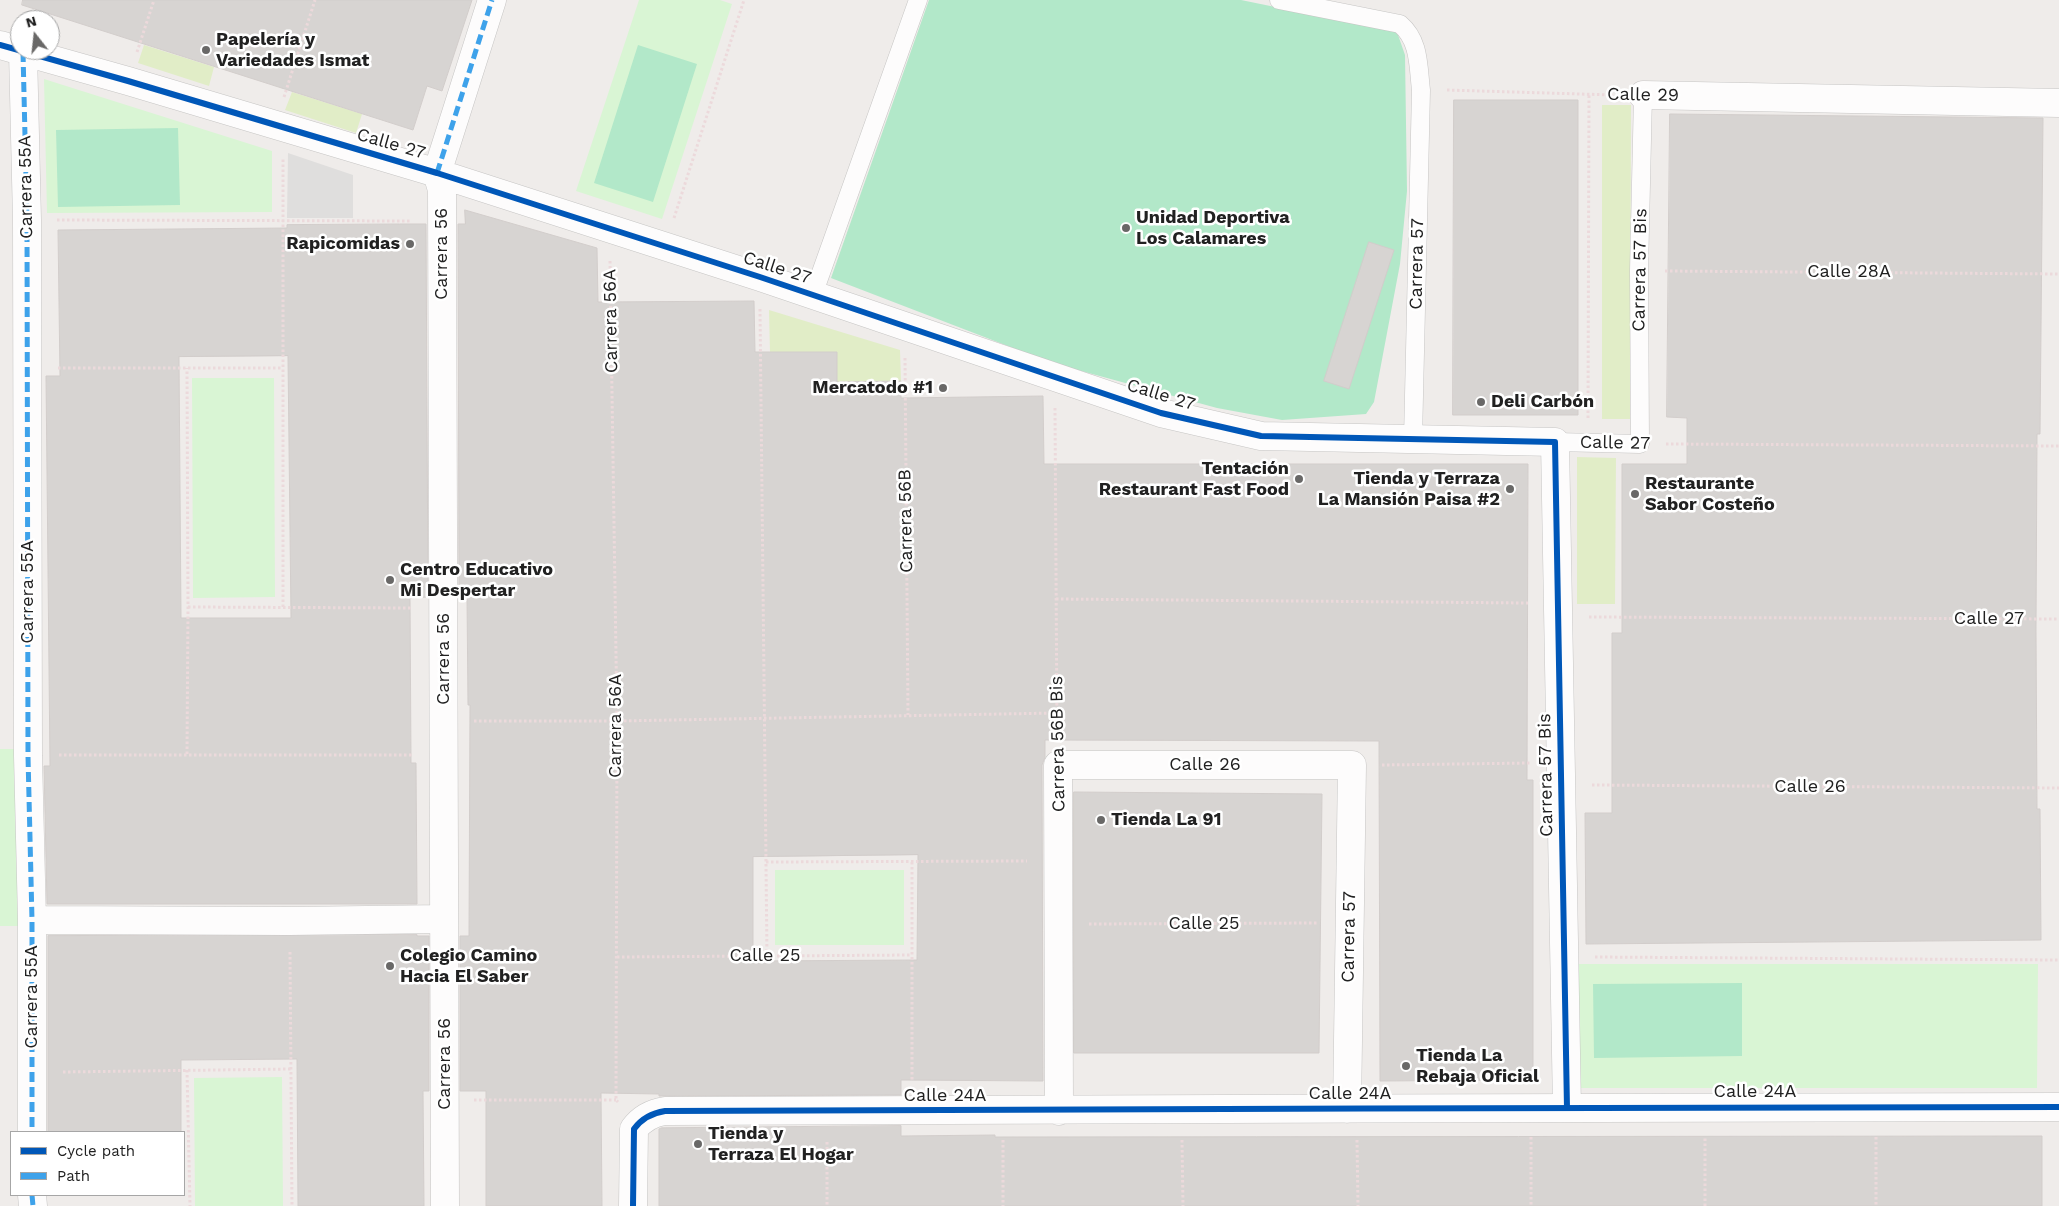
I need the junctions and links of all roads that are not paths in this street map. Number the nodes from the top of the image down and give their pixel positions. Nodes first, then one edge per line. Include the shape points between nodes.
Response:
1 (492, 0) edge
2 (918, 0) edge
3 (1279, 0) edge
4 (13, 60) edge
5 (52, 60) edge
6 (1643, 95) joint
7 (2059, 103) edge
8 (437, 173) junction
9 (812, 295) junction
10 (1414, 439) junction
11 (1556, 442) junction
12 (1640, 444) joint
13 (1058, 765) joint
14 (1352, 765) joint
15 (444, 919) junction
16 (32, 920) junction
17 (2059, 1107) edge
18 (1567, 1108) junction
19 (1352, 1109) junction
20 (1059, 1111) junction
21 (32, 1131) edge
22 (445, 1206) edge
23 (633, 1206) edge

1 - 8 street, Carrera 56
2 - 9 lane
3 - 10 lane, Carrera 57 via 1400,24 1408,30 1416,49 1421,90
4 - 16 street, Carrera 55A via 27,220 28,756
5 - 8 street, Calle 27
6 - 7 street, Calle 29
6 - 12 lane, Carrera 57 Bis
8 - 9 street, Calle 27
8 - 15 street, Carrera 56 via 442,190
9 - 10 street, Calle 27 via 1161,413 1261,436
10 - 11 street, Calle 27
11 - 12 lane, Calle 27
11 - 18 street, Carrera 57 Bis
13 - 14 street, Calle 26
13 - 20 street, Carrera 56B Bis
14 - 19 street, Carrera 57 via 1349,923
15 - 16 street
15 - 22 street, Carrera 56
16 - 21 street, Carrera 55A
17 - 18 street, Calle 24A
18 - 19 street, Calle 24A
19 - 20 street, Calle 24A
20 - 23 street, Calle 24A via 665,1111 643,1119 634,1129

